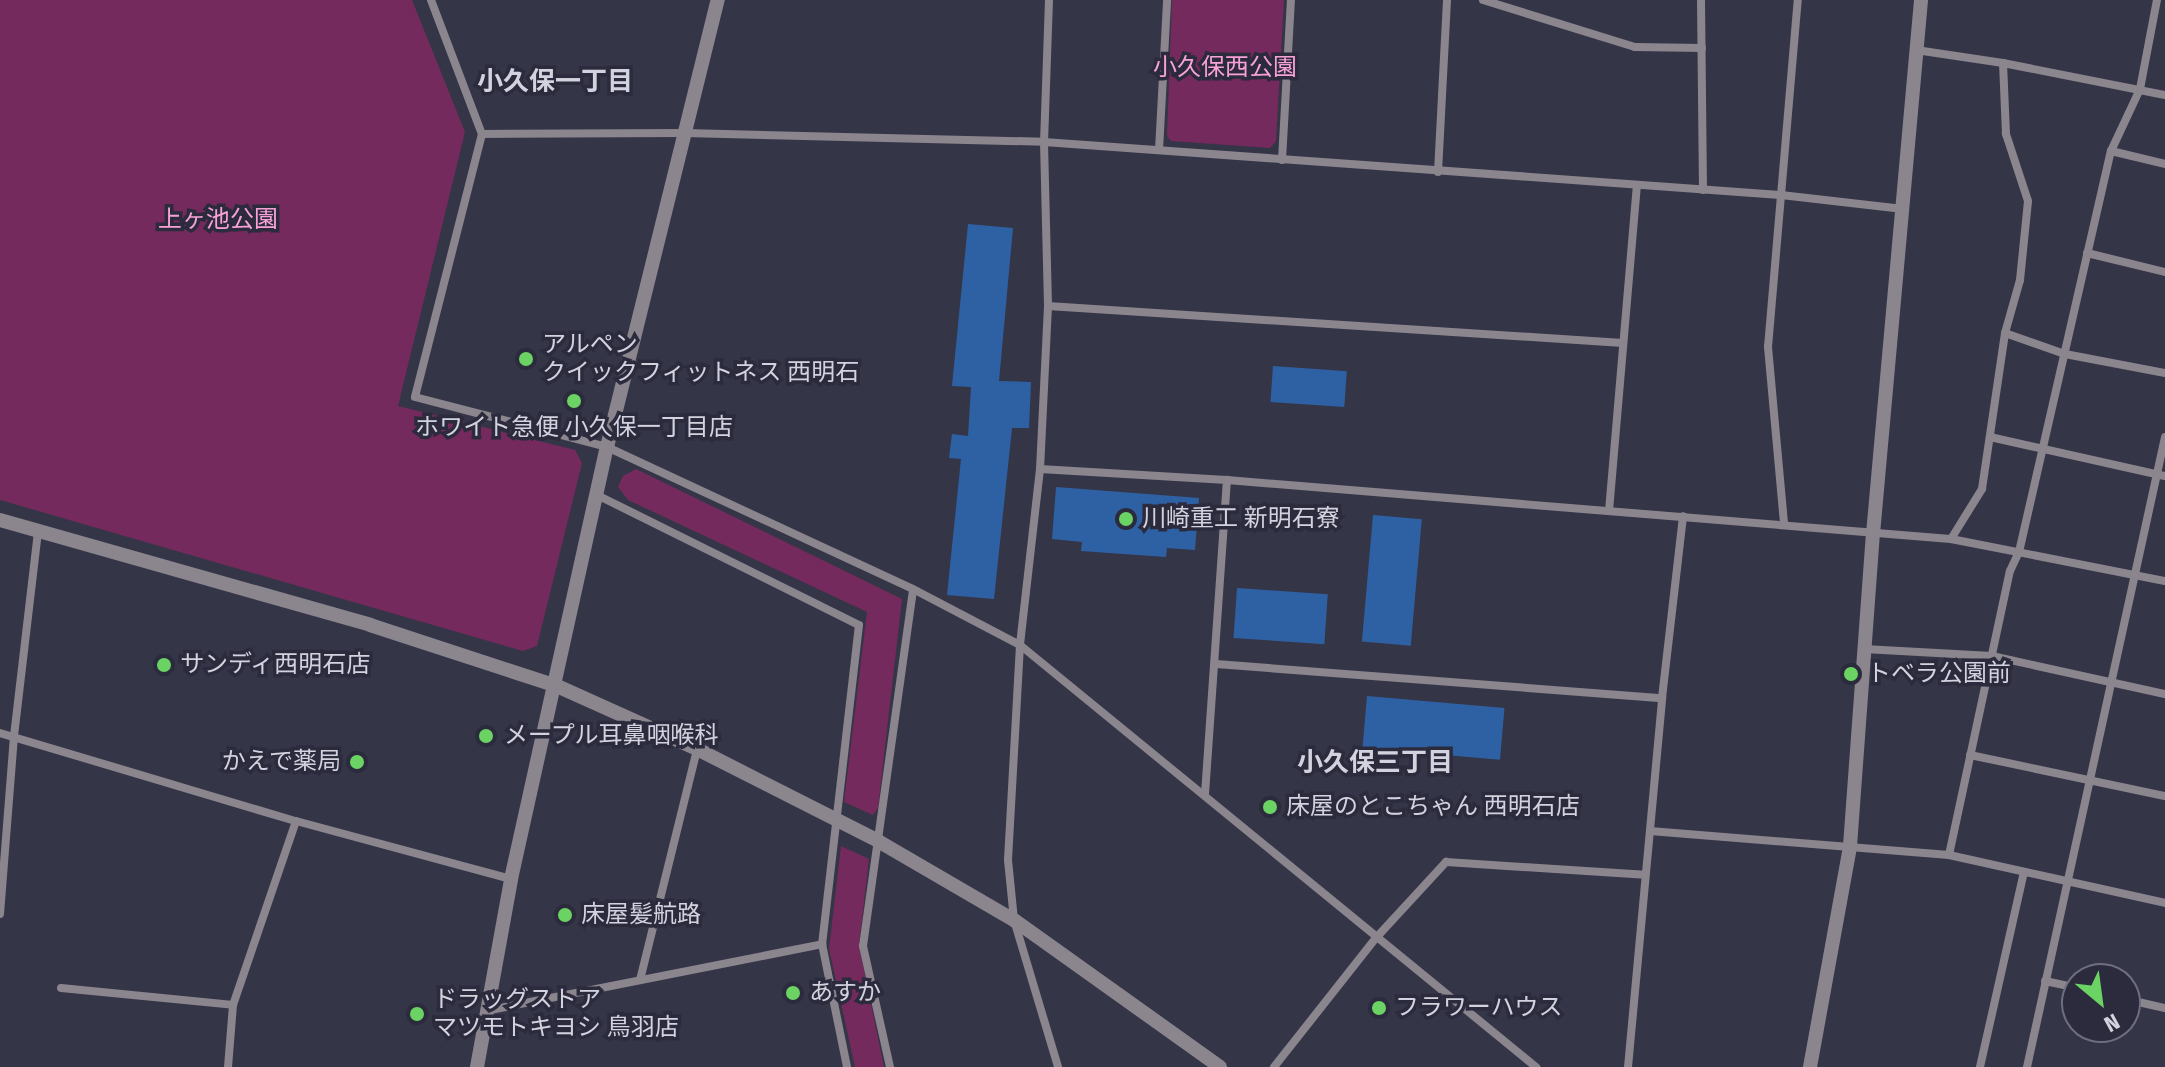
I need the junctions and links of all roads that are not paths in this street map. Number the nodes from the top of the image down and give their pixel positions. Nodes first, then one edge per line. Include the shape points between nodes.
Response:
1 (431, 0) edge
2 (718, 0) edge
3 (1049, 0) edge
4 (1167, 0) edge
5 (1291, 0) edge
6 (1447, 0) edge
7 (1483, 0) edge
8 (1701, 0) edge
9 (1798, 0) edge
10 (1921, 0) edge
11 (2157, 0) edge
12 (1702, 48) junction
13 (1916, 50) junction
14 (2003, 63) junction
15 (2140, 89) junction
16 (2165, 95) edge
17 (685, 133) junction
18 (482, 134) junction
19 (1044, 142) junction
20 (1159, 150) junction
21 (2111, 151) junction
22 (1282, 160) junction
23 (2165, 164) edge
24 (1438, 172) junction
25 (1637, 187) junction
26 (1703, 190) junction
27 (1781, 195) junction
28 (1903, 209) junction
29 (2087, 253) junction
30 (2165, 272) edge
31 (1048, 306) junction
32 (2005, 333) junction
33 (1623, 343) junction
34 (2065, 354) junction
35 (2165, 373) edge
36 (1990, 437) junction
37 (2165, 437) edge
38 (607, 447) junction
39 (2043, 449) junction
40 (1040, 469) junction
41 (2161, 475) edge
42 (1227, 480) junction
43 (597, 495) junction
44 (1609, 511) junction
45 (1683, 516) junction
46 (0, 520) edge
47 (1784, 523) junction
48 (38, 531) junction
49 (1873, 534) junction
50 (1951, 539) junction
51 (2019, 552) junction
52 (2136, 574) junction
53 (2165, 581) edge
54 (913, 589) junction
55 (1020, 645) junction
56 (1864, 649) junction
57 (1992, 656) junction
58 (1216, 664) junction
59 (2111, 683) junction
60 (557, 686) junction
61 (2165, 694) edge
62 (1662, 698) junction
63 (0, 733) edge
64 (14, 736) junction
65 (697, 749) junction
66 (1970, 755) junction
67 (2089, 778) junction
68 (1205, 794) junction
69 (2165, 796) edge
70 (835, 818) junction
71 (296, 821) junction
72 (1650, 831) junction
73 (878, 841) junction
74 (1850, 846) junction
75 (1949, 855) junction
76 (2024, 872) junction
77 (1645, 875) junction
78 (511, 879) junction
79 (2066, 882) junction
80 (2165, 903) edge
81 (0, 914) edge
82 (1014, 920) junction
83 (1375, 939) junction
84 (822, 944) junction
85 (640, 980) junction
86 (2045, 981) junction
87 (2061, 984) edge
88 (61, 988) dead end
89 (2141, 1003) edge
90 (233, 1005) junction
91 (2165, 1008) edge
92 (485, 1011) junction
93 (228, 1067) edge
94 (477, 1067) edge
95 (847, 1067) edge
96 (890, 1067) edge
97 (1058, 1067) edge
98 (1220, 1067) edge
99 (1274, 1067) edge
100 (1536, 1067) edge
101 (1628, 1067) edge
102 (1810, 1067) edge
103 (1980, 1067) edge
104 (2027, 1067) edge

1 - 18 street
2 - 17 street
3 - 19 street
4 - 20 street
5 - 22 street
6 - 24 street
7 - 12 street via 1635,47
8 - 12 street
9 - 27 street
10 - 13 street
11 - 15 street
12 - 26 street
13 - 14 street
13 - 28 street
14 - 15 street
14 - 32 street via 2006,134 2028,201 2020,280
15 - 16 street
15 - 21 street
17 - 18 street
17 - 19 street
17 - 38 street
18 - 38 street via 415,397
19 - 20 street
19 - 31 street
20 - 22 street
21 - 23 street
21 - 29 street
22 - 24 street
24 - 25 street
25 - 26 street
25 - 33 street
26 - 27 street
27 - 28 street
27 - 47 street via 1768,347
28 - 49 street
29 - 30 street
29 - 34 street
31 - 33 street
31 - 40 street
32 - 34 street
32 - 36 street
33 - 44 street
34 - 35 street
34 - 39 street
36 - 39 street
36 - 50 street via 1982,489
37 - 41 street
38 - 43 street
38 - 54 street
39 - 41 street
39 - 51 street
40 - 42 street
40 - 55 street
41 - 52 street
42 - 44 street
42 - 58 street
43 - 60 street
43 - 70 street via 859,625
44 - 45 street
45 - 47 street
45 - 62 street
46 - 48 street
47 - 49 street
48 - 60 street via 370,625
48 - 64 street
49 - 50 street
49 - 56 street
50 - 51 street
51 - 52 street
51 - 57 street
52 - 53 street
52 - 59 street
54 - 55 street
54 - 73 street
55 - 68 street
55 - 82 street via 1008,860
56 - 57 street
56 - 74 street
57 - 59 street
57 - 66 street
58 - 62 street
58 - 68 street
59 - 61 street
59 - 67 street
60 - 65 street
60 - 78 street
62 - 72 street
63 - 64 street
64 - 71 street
64 - 81 street
65 - 70 street
65 - 85 street
66 - 67 street
66 - 75 street
67 - 69 street
67 - 79 street
68 - 83 street
70 - 73 street
70 - 84 street
71 - 78 street
71 - 90 street
72 - 74 street
72 - 77 street
73 - 82 street
73 - 96 street via 863,946
74 - 75 street
74 - 102 street
75 - 76 street
76 - 79 street
76 - 103 street
77 - 83 street via 1446,862
77 - 101 street
78 - 92 street
79 - 80 street
79 - 86 street
82 - 97 street
82 - 98 street
83 - 99 street
83 - 100 street
84 - 85 street
84 - 95 street
85 - 92 street
86 - 87 street
86 - 104 street
88 - 90 street
89 - 91 street
90 - 93 street
92 - 94 street

